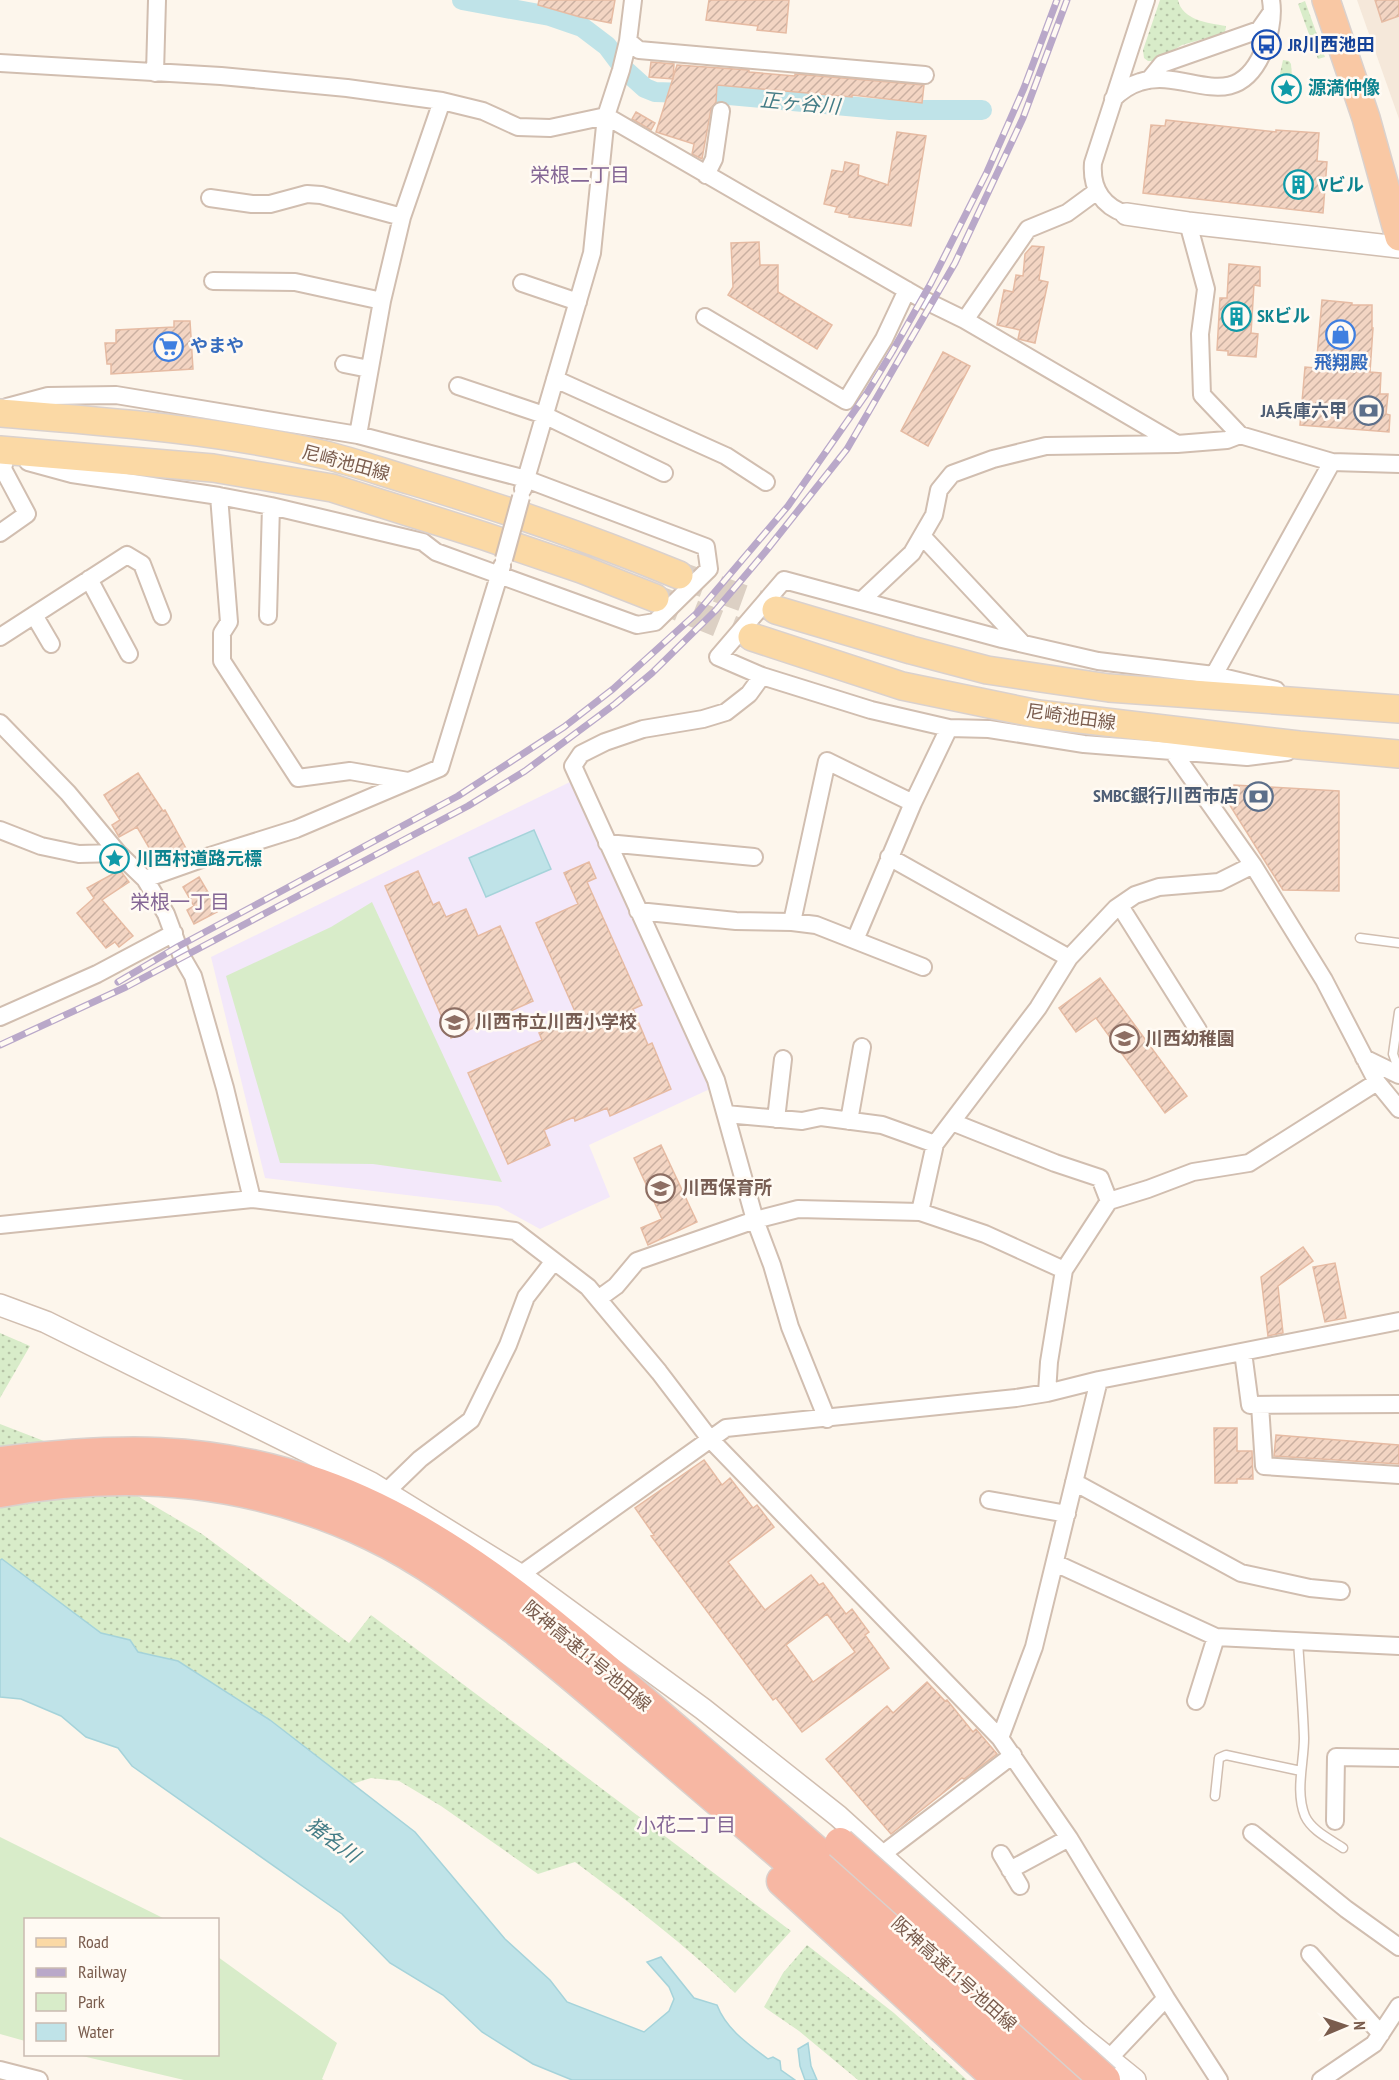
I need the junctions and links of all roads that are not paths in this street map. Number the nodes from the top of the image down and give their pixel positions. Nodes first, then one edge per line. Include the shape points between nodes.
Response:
1 (157, 0) edge
2 (633, 0) edge
3 (1146, 0) edge
4 (1326, 0) edge
5 (1271, 6) edge
6 (626, 46) junction
7 (0, 63) edge
8 (155, 73) junction
9 (925, 75) dead end
10 (1149, 81) junction
11 (1113, 99) junction
12 (442, 101) junction
13 (721, 111) dead end
14 (606, 116) junction
15 (706, 175) junction
16 (1096, 191) junction
17 (210, 198) dead end
18 (1125, 214) joint
19 (402, 217) junction
20 (1188, 223) junction
21 (1399, 237) edge
22 (1399, 247) edge
23 (213, 281) dead end
24 (522, 283) dead end
25 (907, 290) junction
26 (382, 301) junction
27 (578, 302) junction
28 (705, 317) dead end
29 (965, 320) junction
30 (344, 364) dead end
31 (369, 369) junction
32 (555, 379) junction
33 (458, 386) dead end
34 (0, 408) edge
35 (0, 413) edge
36 (544, 415) junction
37 (358, 435) junction
38 (1240, 435) junction
39 (1177, 444) junction
40 (2, 453) edge
41 (1332, 462) junction
42 (1399, 464) edge
43 (664, 473) dead end
44 (526, 478) junction
45 (766, 482) dead end
46 (219, 496) junction
47 (271, 506) junction
48 (0, 533) edge
49 (922, 536) junction
50 (679, 575) tunnel mouth
51 (499, 576) junction
52 (89, 579) junction
53 (655, 598) tunnel mouth
54 (861, 601) junction
55 (776, 610) tunnel mouth
56 (34, 615) junction
57 (162, 616) dead end
58 (267, 616) dead end
59 (0, 637) edge
60 (752, 637) tunnel mouth
61 (51, 644) dead end
62 (1023, 644) junction
63 (129, 654) dead end
64 (1214, 675) junction
65 (762, 676) junction
66 (1335, 704) junction
67 (1399, 709) edge
68 (0, 723) edge
69 (949, 728) junction
70 (1327, 748) junction
71 (1170, 749) junction
72 (1399, 754) edge
73 (409, 781) junction
74 (913, 803) junction
75 (0, 830) edge
76 (607, 843) junction
77 (118, 853) junction
78 (754, 857) dead end
79 (889, 857) junction
80 (1253, 866) junction
81 (145, 879) junction
82 (1120, 906) junction
83 (638, 911) junction
84 (792, 922) junction
85 (174, 933) junction
86 (1360, 938) dead end
87 (855, 940) junction
88 (1399, 943) edge
89 (1069, 958) junction
90 (923, 967) dead end
91 (1399, 1012) edge
92 (0, 1017) edge
93 (1198, 1030) dead end
94 (862, 1047) dead end
95 (1364, 1058) junction
96 (783, 1059) dead end
97 (1399, 1073) edge
98 (1377, 1082) junction
99 (1399, 1109) edge
100 (726, 1114) junction
101 (776, 1119) junction
102 (849, 1121) junction
103 (952, 1122) junction
104 (935, 1144) junction
105 (252, 1199) junction
106 (1109, 1201) junction
107 (920, 1212) junction
108 (755, 1221) junction
109 (0, 1225) edge
110 (554, 1261) junction
111 (1064, 1269) junction
112 (598, 1299) junction
113 (0, 1305) edge
114 (1399, 1321) edge
115 (1243, 1352) junction
116 (1099, 1380) junction
117 (1047, 1393) junction
118 (1399, 1404) edge
119 (1260, 1405) junction
120 (827, 1419) junction
121 (710, 1439) junction
122 (0, 1462) edge
123 (1399, 1475) edge
124 (1074, 1482) junction
125 (0, 1492) edge
126 (386, 1492) junction
127 (989, 1500) dead end
128 (1067, 1514) junction
129 (1055, 1563) junction
130 (520, 1575) junction
131 (1341, 1591) dead end
132 (482, 1604) junction
133 (1216, 1637) junction
134 (1298, 1641) junction
135 (1399, 1646) edge
136 (593, 1658) junction
137 (1196, 1701) dead end
138 (1000, 1738) junction
139 (1013, 1755) junction
140 (1399, 1758) edge
141 (1301, 1771) junction
142 (1215, 1796) dead end
143 (1335, 1821) dead end
144 (1252, 1833) dead end
145 (1069, 1838) junction
146 (1343, 1848) dead end
147 (1001, 1854) dead end
148 (880, 1856) junction
149 (1010, 1870) junction
150 (1020, 1886) dead end
151 (1399, 1947) edge
152 (1311, 1954) dead end
153 (1166, 1998) junction
154 (1399, 2006) edge
155 (1381, 2034) junction
156 (1106, 2069) edge
157 (0, 2070) edge
158 (39, 2080) edge
159 (999, 2080) edge
160 (1036, 2080) edge
161 (1071, 2080) edge
162 (1091, 2080) edge
163 (1135, 2080) edge
164 (1219, 2080) edge
165 (1321, 2080) edge

1 - 8 street
2 - 6 street
3 - 11 street
4 - 21 highway via 1366,118
5 - 10 street via 1258,30 1162,64
5 - 10 street via 1267,45 1258,64 1235,85
6 - 9 street
6 - 14 street
7 - 8 street
8 - 12 street via 347,88
10 - 11 street via 1130,86
11 - 16 street via 1093,163
12 - 14 street via 483,111 519,127 550,128
12 - 19 street
13 - 15 street via 714,159
14 - 15 street
14 - 27 street via 592,252
15 - 25 street
16 - 18 street via 1115,210
16 - 29 street via 1066,213 1028,229
17 - 19 street via 270,204 307,194 321,195
18 - 20 street
19 - 26 street
20 - 22 street
20 - 38 street via 1206,289 1200,334 1202,395
23 - 26 street via 295,282
24 - 27 street
25 - 28 street via 884,339 846,401
25 - 29 street
26 - 31 street
27 - 32 street
29 - 39 street
30 - 31 street
31 - 37 street
32 - 36 street
32 - 45 street via 726,456
33 - 36 street
34 - 37 street via 48,396 116,395
35 - 50 main road, 尼崎池田線 via 158,426 322,454 488,504
36 - 43 street
36 - 44 street
37 - 44 street
38 - 39 street via 1227,440
38 - 41 street
39 - 49 street via 1046,446 993,459 952,474 939,490 934,516
40 - 46 street via 72,474
40 - 48 street via 3,469 27,514
40 - 53 main road, 尼崎池田線 via 213,468 332,488 581,569
41 - 42 street
41 - 64 street
44 - 51 street, bridge
44 - 51 street via 706,547 709,569 655,622 637,625
46 - 47 street
46 - 73 street via 229,622 222,633 222,661 298,778 350,771
47 - 51 street via 423,542 436,552
47 - 58 street
49 - 54 street via 912,553
49 - 62 street
51 - 73 street via 440,768
52 - 56 street
52 - 57 street via 127,555 136,559 142,564
52 - 63 street
54 - 62 street
54 - 65 street via 784,580 718,657
55 - 66 main road, 尼崎池田線 via 987,670 1109,688
56 - 59 street
56 - 61 street
60 - 70 main road, 尼崎池田線 via 902,686 1038,714
62 - 64 street via 1098,661
64 - 66 street
65 - 69 street via 871,710
65 - 76 street via 749,694 726,712 643,729 581,754 573,766
66 - 67 main road, 尼崎池田線
68 - 77 street via 68,793
69 - 71 street via 989,729 1084,744
69 - 74 street
70 - 71 street via 1247,757
70 - 72 main road, 尼崎池田線
71 - 80 street
73 - 81 street via 296,829
74 - 79 street
74 - 84 street via 827,761
75 - 77 street via 41,846 79,854
76 - 78 street
76 - 83 street
77 - 81 street
79 - 87 street
79 - 89 street
80 - 82 street via 1219,882 1159,887 1135,895
80 - 95 street via 1324,980
81 - 85 street
82 - 89 street
82 - 93 street
83 - 84 street
83 - 100 street via 716,1080
84 - 87 street via 816,925
85 - 92 street via 97,974
85 - 105 street via 196,987
86 - 88 lane
87 - 90 street
89 - 103 street via 1038,1008
91 - 97 lane via 1392,1054
94 - 102 street
95 - 97 street
95 - 98 street
96 - 101 street
98 - 99 street
98 - 106 street via 1249,1163 1193,1172
100 - 101 street
100 - 108 street
101 - 102 street via 802,1121 820,1117
102 - 104 street via 882,1125
103 - 104 street
103 - 106 street via 1100,1178
104 - 107 street
105 - 109 street
105 - 110 street via 515,1231
106 - 111 street
107 - 108 street via 798,1209
107 - 111 street via 985,1234
108 - 112 street via 637,1262
108 - 120 street via 790,1327
110 - 112 street
110 - 126 street via 526,1297 508,1345 471,1420 420,1459
111 - 117 street
112 - 121 street
113 - 126 street via 46,1322
114 - 115 street
115 - 116 street
115 - 119 street via 1250,1406
116 - 117 street
116 - 124 street
117 - 120 street
118 - 119 street
119 - 123 street via 1264,1466
120 - 121 street via 726,1428
121 - 130 street
121 - 138 street
122 - 136 highway, 阪神高速11号池田線 via 131,1451 197,1455 255,1465 320,1484 381,1510 441,1543
124 - 128 street
124 - 131 street via 1241,1573
125 - 132 highway, 阪神高速11号池田線 via 69,1482 134,1479 194,1483 258,1494 316,1512 372,1536
126 - 130 street
127 - 128 street
128 - 129 street
129 - 133 street
129 - 138 street via 1034,1647
130 - 148 street via 703,1709 838,1816
132 - 159 highway
132 - 160 highway, 阪神高速11号池田線 via 799,1870
133 - 134 street
133 - 137 street
134 - 135 street
134 - 141 lane via 1304,1740
136 - 156 highway, bridge via 840,1843
136 - 161 highway, 阪神高速11号池田線 via 825,1857
138 - 139 street
139 - 145 street
139 - 148 street
140 - 143 street via 1336,1757
141 - 142 lane via 1226,1755 1219,1758
141 - 146 lane via 1305,1815 1312,1827
144 - 151 street
145 - 149 street
145 - 153 street
147 - 149 street
148 - 156 street
149 - 150 street
152 - 155 street
153 - 156 street
153 - 164 street
154 - 155 street
155 - 165 street via 1374,2044
156 - 162 street
156 - 163 street
157 - 158 street

